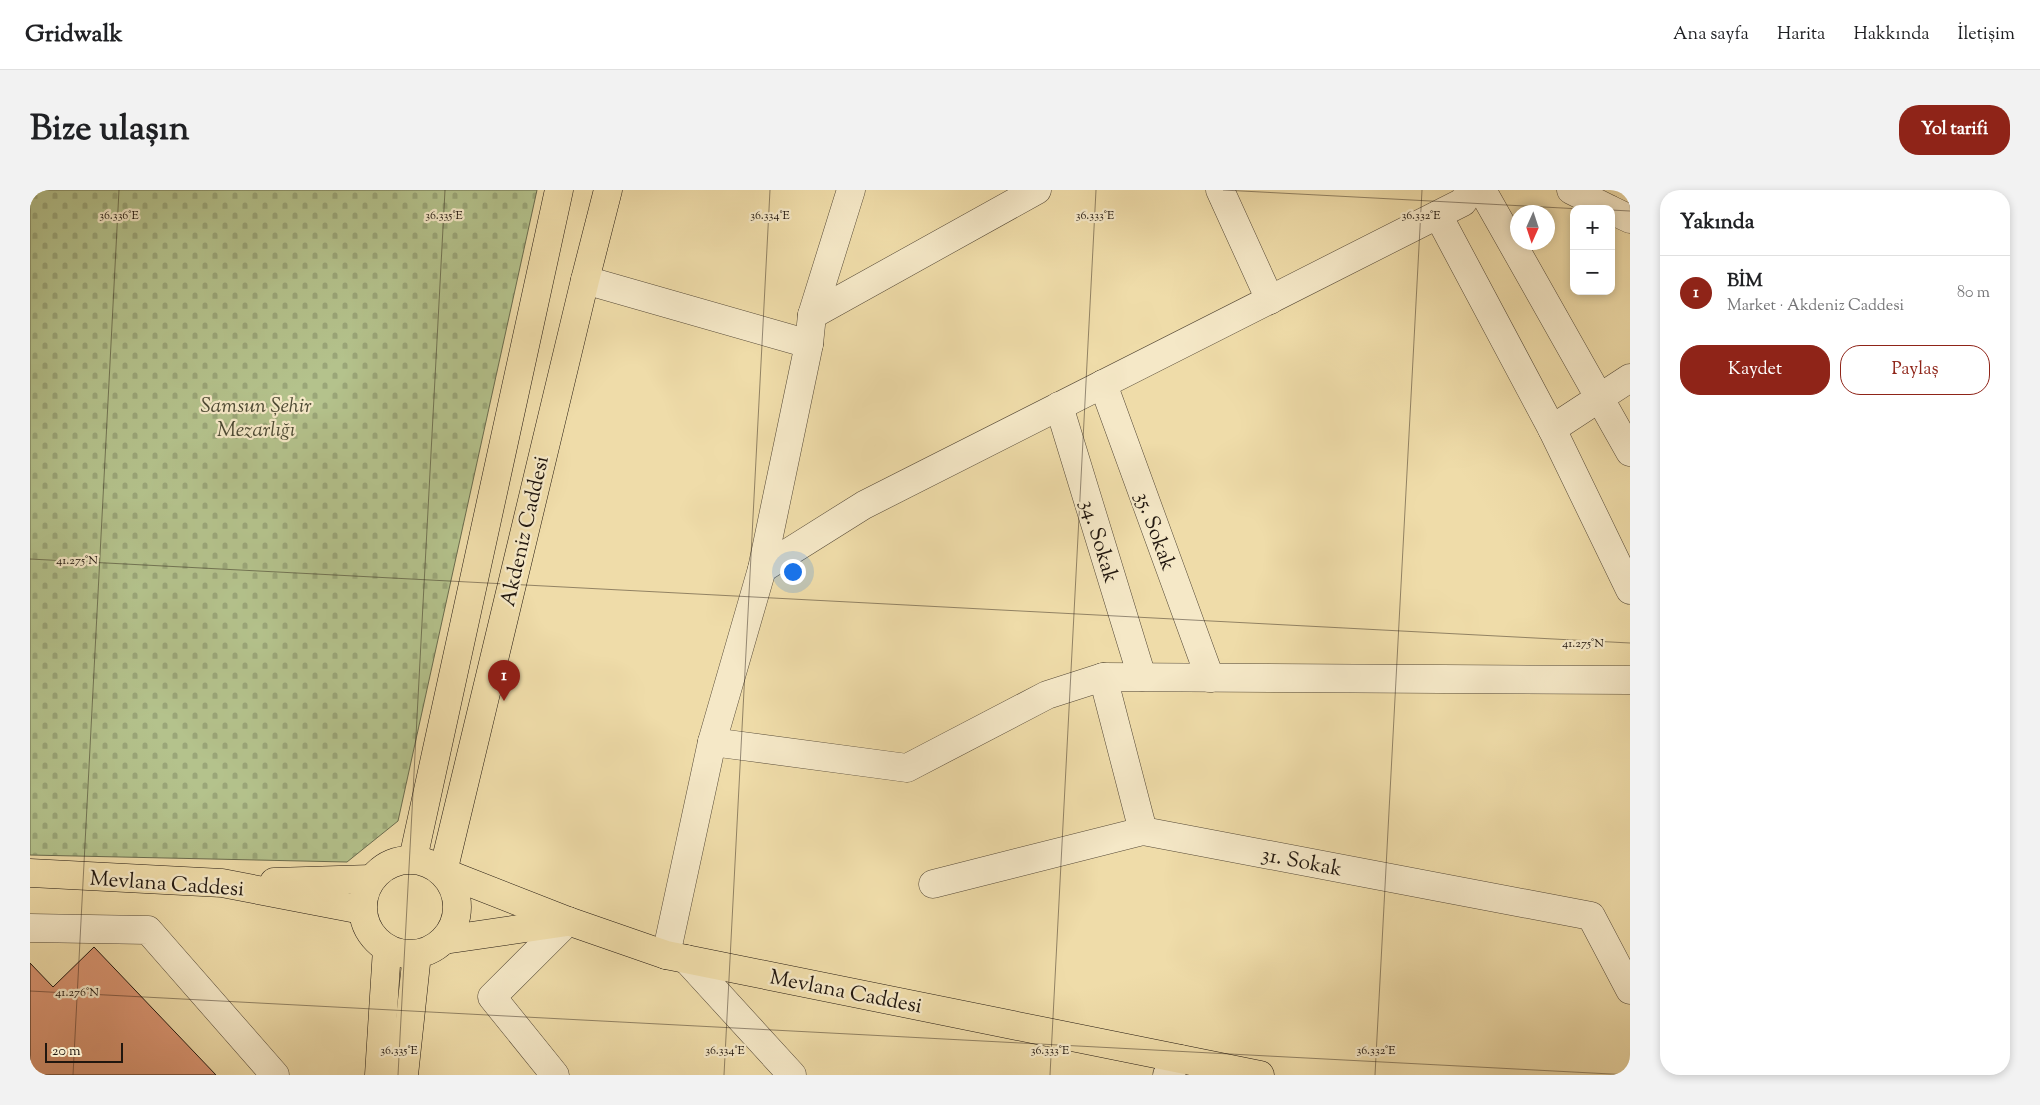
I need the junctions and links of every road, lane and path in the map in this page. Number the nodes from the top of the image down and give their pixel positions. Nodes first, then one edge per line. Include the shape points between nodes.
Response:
1 (559, 190) edge
2 (608, 190) edge
3 (851, 190) edge
4 (1037, 190) edge
5 (1220, 190) edge
6 (1470, 190) edge
7 (1482, 190) edge
8 (1571, 190) edge
9 (1602, 205) edge
10 (1615, 212) edge
11 (1438, 215) junction
12 (1630, 219) edge
13 (585, 280) junction
14 (1270, 300) junction
15 (812, 315) junction
16 (809, 344) junction
17 (1630, 378) edge
18 (1103, 384) junction
19 (1600, 398) junction
20 (1059, 406) junction
21 (1552, 429) junction
22 (1630, 452) edge
23 (762, 568) junction
24 (1630, 590) edge
25 (1103, 677) junction
26 (1142, 677) junction
27 (1210, 678) junction
28 (1630, 680) edge
29 (712, 742) junction
30 (1142, 831) junction
31 (413, 859) junction
32 (443, 872) junction
33 (30, 874) edge
34 (371, 879) junction
35 (222, 883) junction
36 (933, 884) dead end
37 (362, 910) junction
38 (568, 921) junction
39 (30, 928) edge
40 (444, 940) junction
41 (387, 950) junction
42 (417, 954) junction
43 (676, 957) junction
44 (1630, 990) edge
45 (1174, 1067) edge
46 (275, 1075) edge
47 (379, 1075) edge
48 (404, 1075) edge
49 (555, 1075) edge
50 (792, 1075) edge
51 (1260, 1075) edge

1 - 31 main road, Akdeniz Caddesi
2 - 13 main road, Akdeniz Caddesi
3 - 15 street
4 - 15 street
5 - 14 street
6 - 11 street via 1463,202
7 - 19 street
8 - 9 street
10 - 12 street
11 - 14 street
11 - 21 street
13 - 16 street
13 - 32 main road, Akdeniz Caddesi
14 - 18 street
15 - 16 street
16 - 23 street
17 - 19 street
18 - 20 street
18 - 27 street, 35. Sokak
19 - 21 street
19 - 22 street
20 - 23 street via 864,505
20 - 26 street, 34. Sokak
21 - 24 street
23 - 29 street
25 - 26 street
25 - 29 street via 1047,695 906,768
25 - 30 street
26 - 27 street
27 - 28 street
29 - 43 street
30 - 36 street, 31. Sokak
30 - 44 street, 31. Sokak via 1591,916
31 - 32 main road via 429,863
31 - 34 main road via 382,868
32 - 38 main road, Mevlana Caddesi
32 - 40 main road via 455,891 458,914
33 - 35 main road, Mevlana Caddesi
34 - 35 main road
34 - 37 main road via 364,894
35 - 37 main road, Mevlana Caddesi
37 - 41 main road via 370,933
38 - 40 main road
38 - 43 main road, Mevlana Caddesi
38 - 49 street via 492,997
39 - 46 street via 148,930
40 - 42 main road via 432,950
41 - 42 main road
41 - 47 main road
42 - 48 main road
43 - 45 main road, Mevlana Caddesi
43 - 50 street
45 - 51 main road, Mevlana Caddesi

